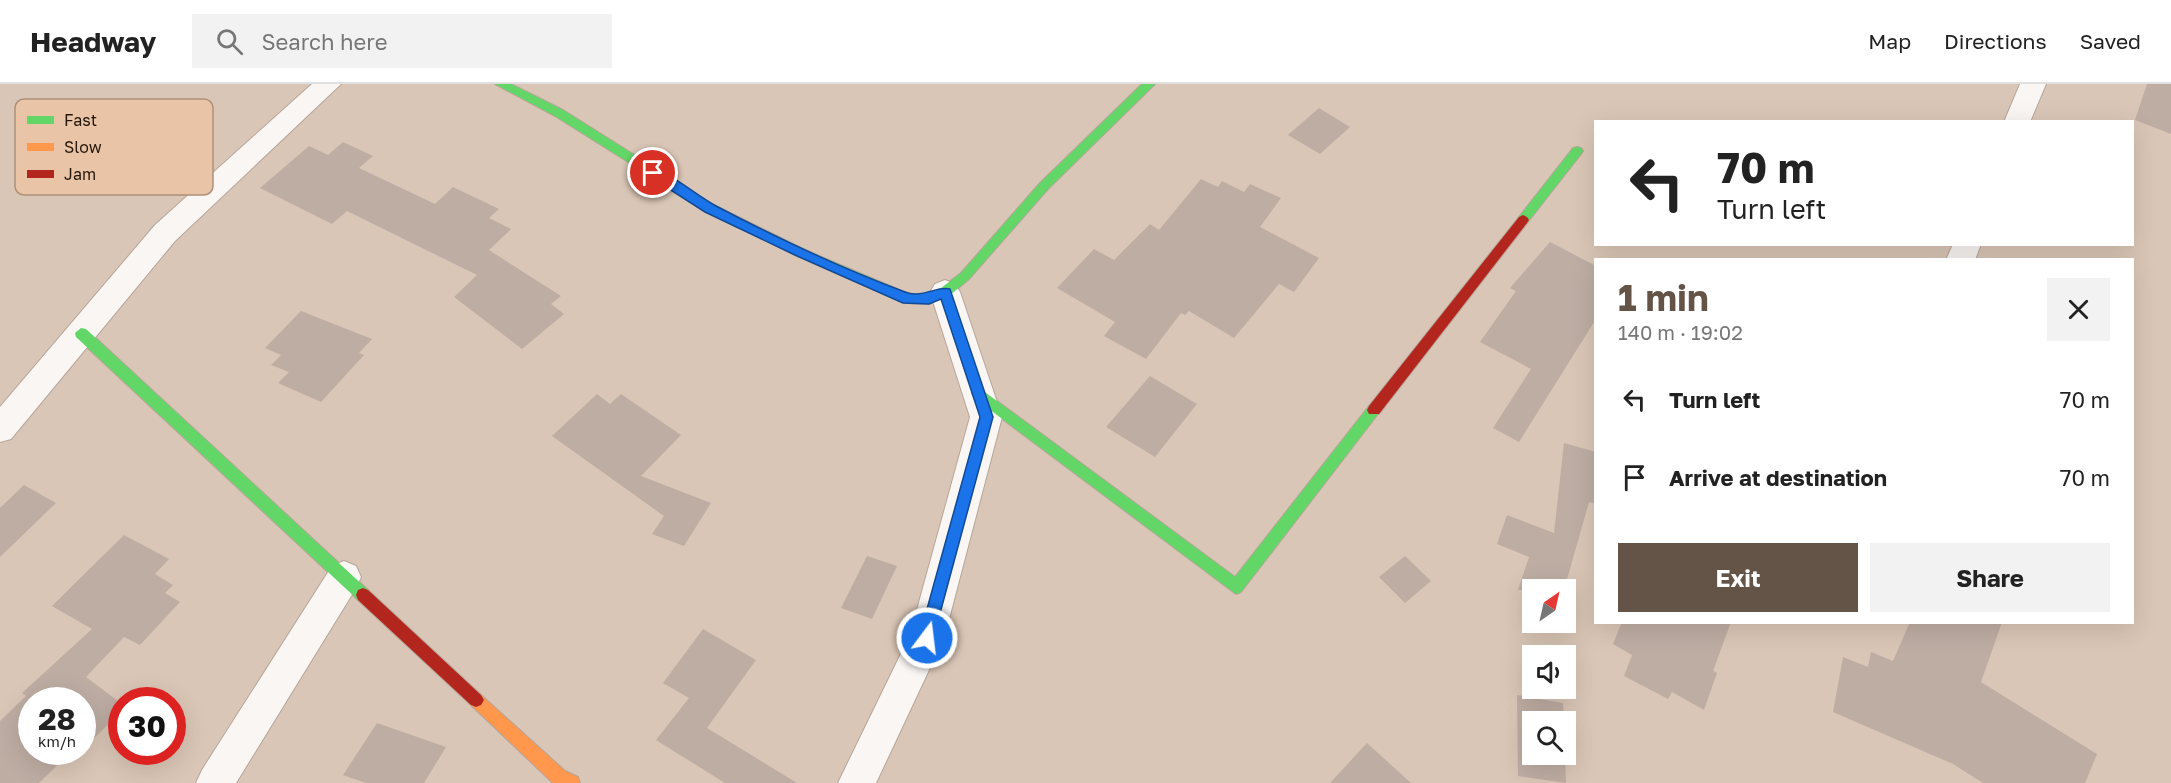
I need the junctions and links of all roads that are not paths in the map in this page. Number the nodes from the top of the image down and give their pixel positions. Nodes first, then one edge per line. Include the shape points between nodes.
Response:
1 (328, 84) edge
2 (501, 84) edge
3 (1149, 84) edge
4 (2033, 84) edge
5 (2019, 120) edge
6 (1576, 151) dead end
7 (213, 189) edge
8 (207, 195) edge
9 (945, 292) junction
10 (81, 333) junction
11 (978, 393) junction
12 (0, 429) edge
13 (344, 577) junction
14 (215, 783) edge
15 (572, 783) edge
16 (857, 783) edge

1 - 7 street
2 - 9 street via 559,113 710,208 799,252 908,299 929,299
3 - 9 street via 1044,186 965,276
4 - 5 street
6 - 11 street via 1236,588
8 - 10 street via 165,233
9 - 11 street
10 - 12 street
10 - 13 street
11 - 16 street via 986,417 927,638
13 - 14 street
13 - 15 street via 559,777

